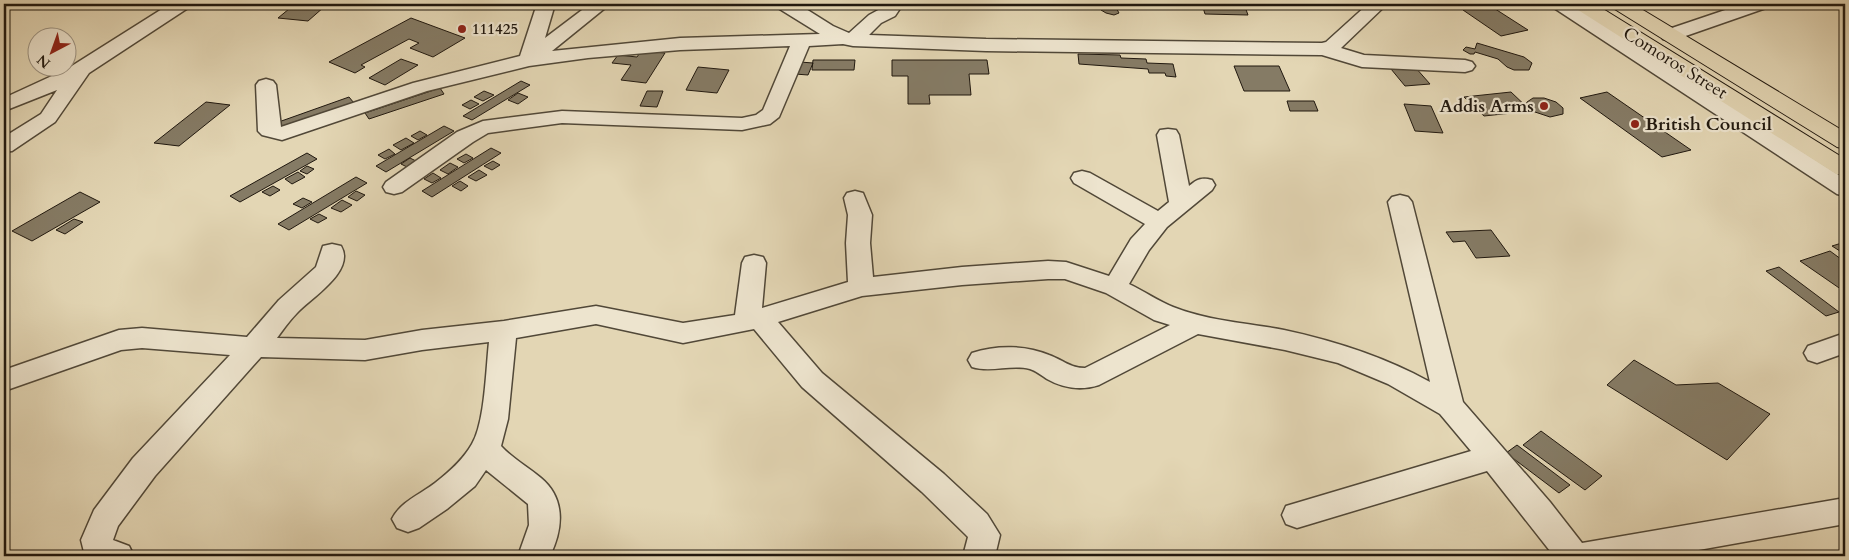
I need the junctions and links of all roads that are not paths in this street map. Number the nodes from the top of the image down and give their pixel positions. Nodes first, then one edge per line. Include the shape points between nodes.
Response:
1 (182, 4) edge
2 (546, 4) edge
3 (601, 4) edge
4 (784, 4) edge
5 (894, 4) edge
6 (1378, 4) edge
7 (1560, 4) edge
8 (1582, 4) edge
9 (1620, 4) edge
10 (1760, 4) edge
11 (1670, 35) junction
12 (802, 39) junction
13 (846, 39) junction
14 (899, 42) junction
15 (986, 46) junction
16 (1323, 49) junction
17 (529, 60) junction
18 (1465, 66) dead end
19 (84, 67) junction
20 (266, 85) dead end
21 (4, 105) edge
22 (1168, 135) dead end
23 (1842, 139) edge
24 (4, 146) edge
25 (1845, 169) edge
26 (1082, 178) dead end
27 (1204, 185) dead end
28 (394, 186) dead end
29 (1845, 190) edge
30 (855, 198) dead end
31 (1400, 202) dead end
32 (1181, 204) junction
33 (1159, 222) junction
34 (332, 252) dead end
35 (754, 263) dead end
36 (861, 287) junction
37 (1116, 287) junction
38 (753, 320) junction
39 (1195, 324) junction
40 (504, 331) junction
41 (1845, 343) edge
42 (254, 347) junction
43 (1817, 353) dead end
44 (982, 360) dead end
45 (4, 381) edge
46 (1450, 406) junction
47 (486, 448) junction
48 (1493, 456) junction
49 (1845, 511) edge
50 (1297, 515) dead end
51 (408, 519) dead end
52 (104, 555) edge
53 (534, 556) edge
54 (979, 556) edge
55 (1573, 556) edge
56 (1586, 556) edge

1 - 19 street
2 - 17 street
3 - 17 street
4 - 13 street
5 - 13 street via 889,12
6 - 16 street via 1332,46
7 - 29 street
8 - 25 main road, Comoros Street
9 - 11 main road, Comoros Street
10 - 11 street
11 - 23 main road, Comoros Street
12 - 13 street
12 - 17 street via 680,44
12 - 28 street via 772,113 763,120 742,124 562,117 483,127
13 - 14 street
14 - 15 street via 919,57 975,57
14 - 15 street via 916,28 973,30
15 - 16 street
16 - 18 street via 1362,61
17 - 20 street via 420,87 282,134 269,131
19 - 21 street via 27,98
19 - 24 street via 48,118
22 - 32 street
26 - 33 street
27 - 32 street
30 - 36 street via 860,215
31 - 46 street
32 - 33 street
33 - 37 street via 1140,245
34 - 42 street via 325,273 288,306
35 - 38 street
36 - 37 street via 1048,270 1066,271
36 - 38 street
37 - 39 street via 1163,313
38 - 40 street via 683,333 596,315
38 - 54 street via 812,380 976,524 984,536
39 - 44 street via 1089,378 1060,375 1031,359
39 - 46 street via 1285,340 1344,355 1398,377
40 - 42 street via 365,350
40 - 47 street via 494,419
41 - 43 street
42 - 45 street via 142,338 119,340
42 - 52 street via 144,466 106,519 97,540
46 - 48 street
47 - 51 street via 464,477
47 - 53 street via 492,458 539,495 547,519
48 - 50 street
48 - 55 street
49 - 56 street

